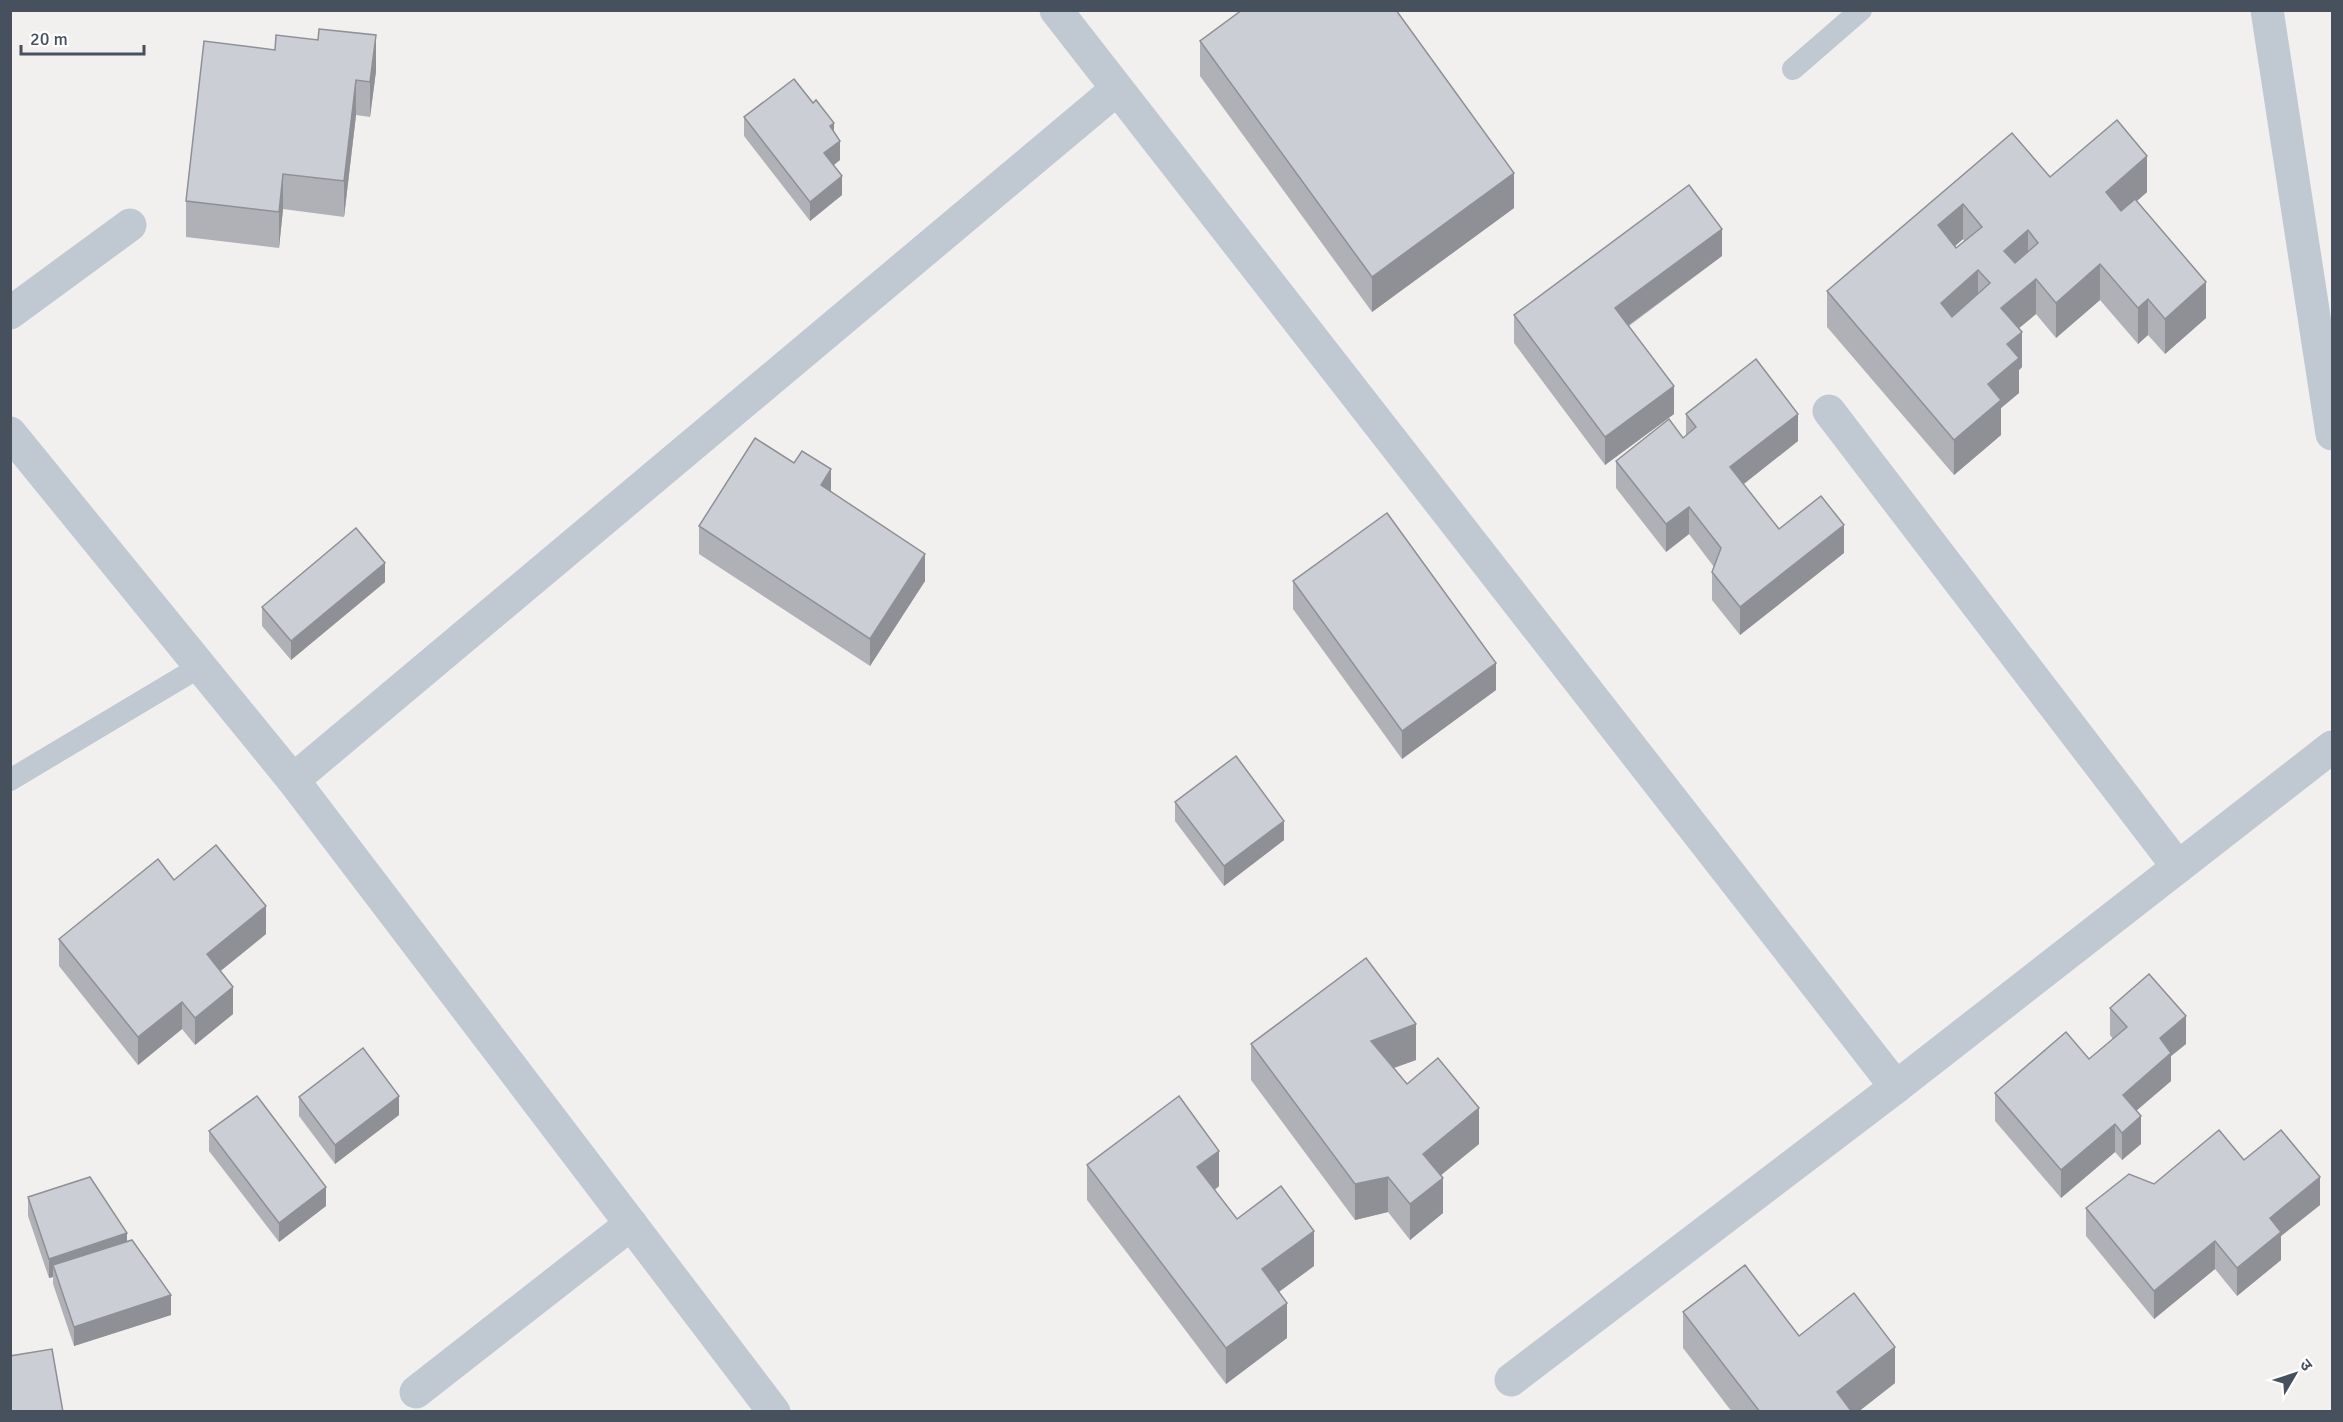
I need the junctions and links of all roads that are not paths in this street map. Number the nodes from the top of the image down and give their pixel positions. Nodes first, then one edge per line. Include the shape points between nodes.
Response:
1 (1056, 10) edge
2 (1861, 10) edge
3 (2267, 10) edge
4 (1792, 69) dead end
5 (1117, 89) junction
6 (130, 225) dead end
7 (10, 313) edge
8 (1829, 411) dead end
9 (10, 433) edge
10 (2332, 434) edge
11 (201, 666) junction
12 (2332, 747) edge
13 (10, 780) edge
14 (293, 780) junction
15 (2178, 867) junction
16 (1896, 1087) junction
17 (631, 1224) junction
18 (1511, 1380) dead end
19 (416, 1392) dead end
20 (764, 1408) edge

1 - 5 street
2 - 4 lane
3 - 10 street
5 - 14 street
5 - 16 street
6 - 7 street
8 - 15 street
9 - 11 street
11 - 13 lane
11 - 14 street
12 - 15 street
14 - 17 street
15 - 16 street
16 - 18 street
17 - 19 street
17 - 20 street

